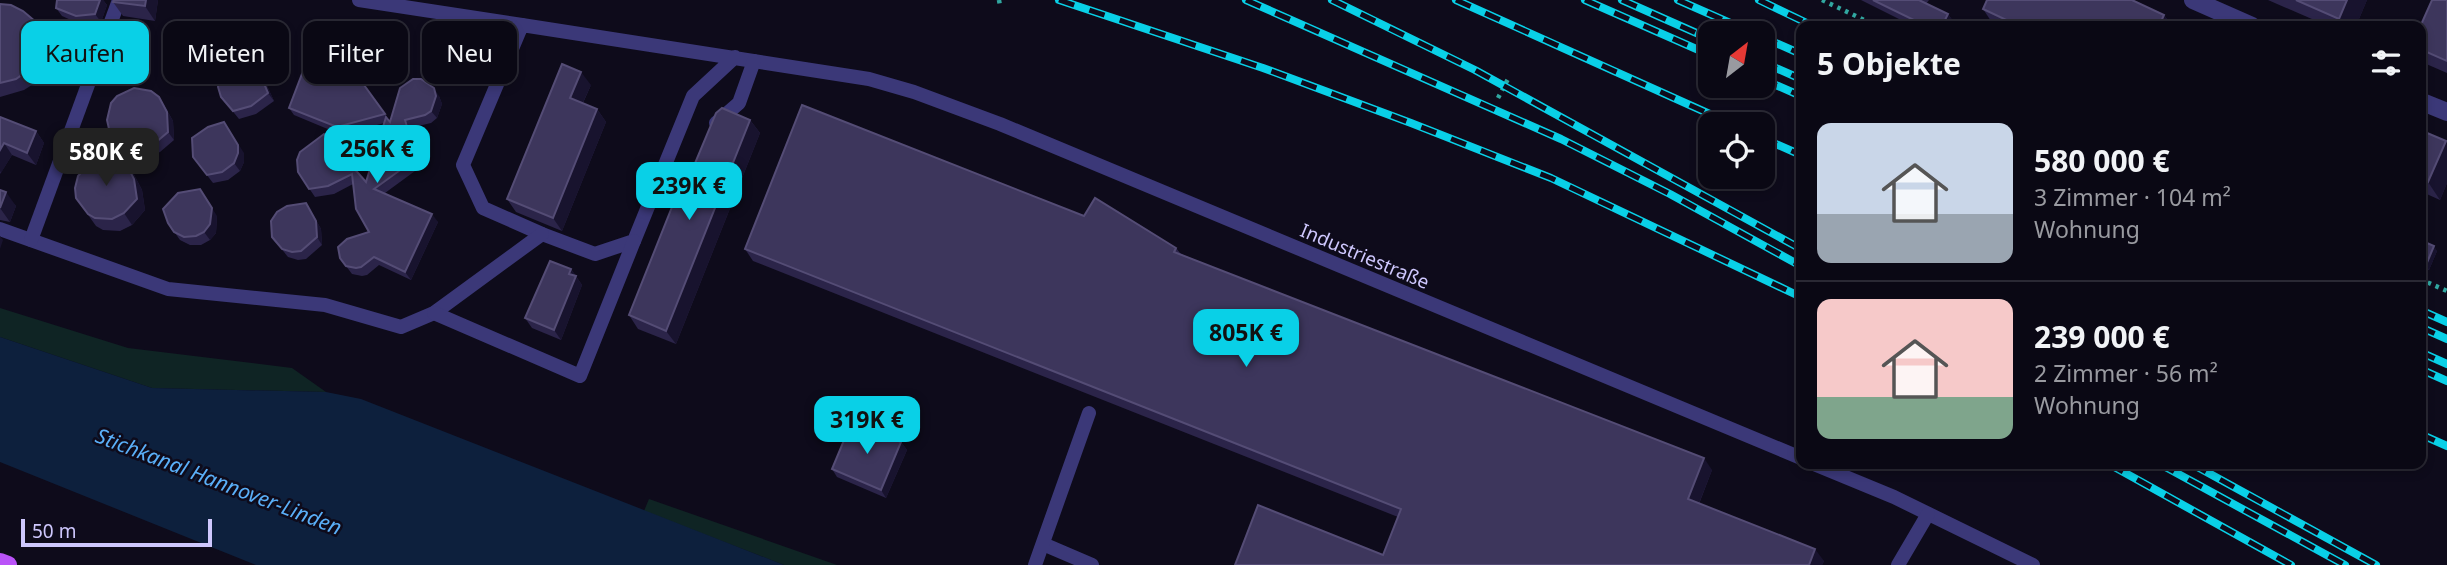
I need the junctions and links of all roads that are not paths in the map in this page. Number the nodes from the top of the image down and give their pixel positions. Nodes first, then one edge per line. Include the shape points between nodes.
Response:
1 (119, 0) edge
2 (359, 0) edge
3 (2193, 0) edge
4 (2241, 21) edge
5 (522, 25) junction
6 (735, 58) junction
7 (754, 61) junction
8 (2426, 103) edge
9 (2447, 112) edge
10 (712, 131) edge
11 (0, 229) edge
12 (542, 234) junction
13 (31, 240) junction
14 (634, 241) junction
15 (434, 313) junction
16 (1088, 413) dead end
17 (1796, 456) edge
18 (1826, 469) edge
19 (1928, 514) junction
20 (1043, 544) junction
21 (0, 562) edge
22 (8, 565) edge
23 (1035, 565) edge
24 (1092, 565) edge
25 (1898, 565) edge
26 (2033, 565) edge

1 - 13 lane
2 - 5 lane, Industriestraße
3 - 4 street
5 - 6 lane, Industriestraße
5 - 12 lane via 463,165 483,208
6 - 7 lane, Industriestraße
6 - 14 lane via 693,96
7 - 10 lane via 738,103 717,120
7 - 17 lane, Industriestraße via 869,79 1000,124
8 - 9 street
11 - 13 lane
12 - 14 lane via 595,254
12 - 15 lane
13 - 15 lane via 169,289 325,305 401,327
14 - 15 lane via 580,376
16 - 20 lane
18 - 19 lane
19 - 25 lane
19 - 26 lane
20 - 23 lane
20 - 24 lane
21 - 22 main road

